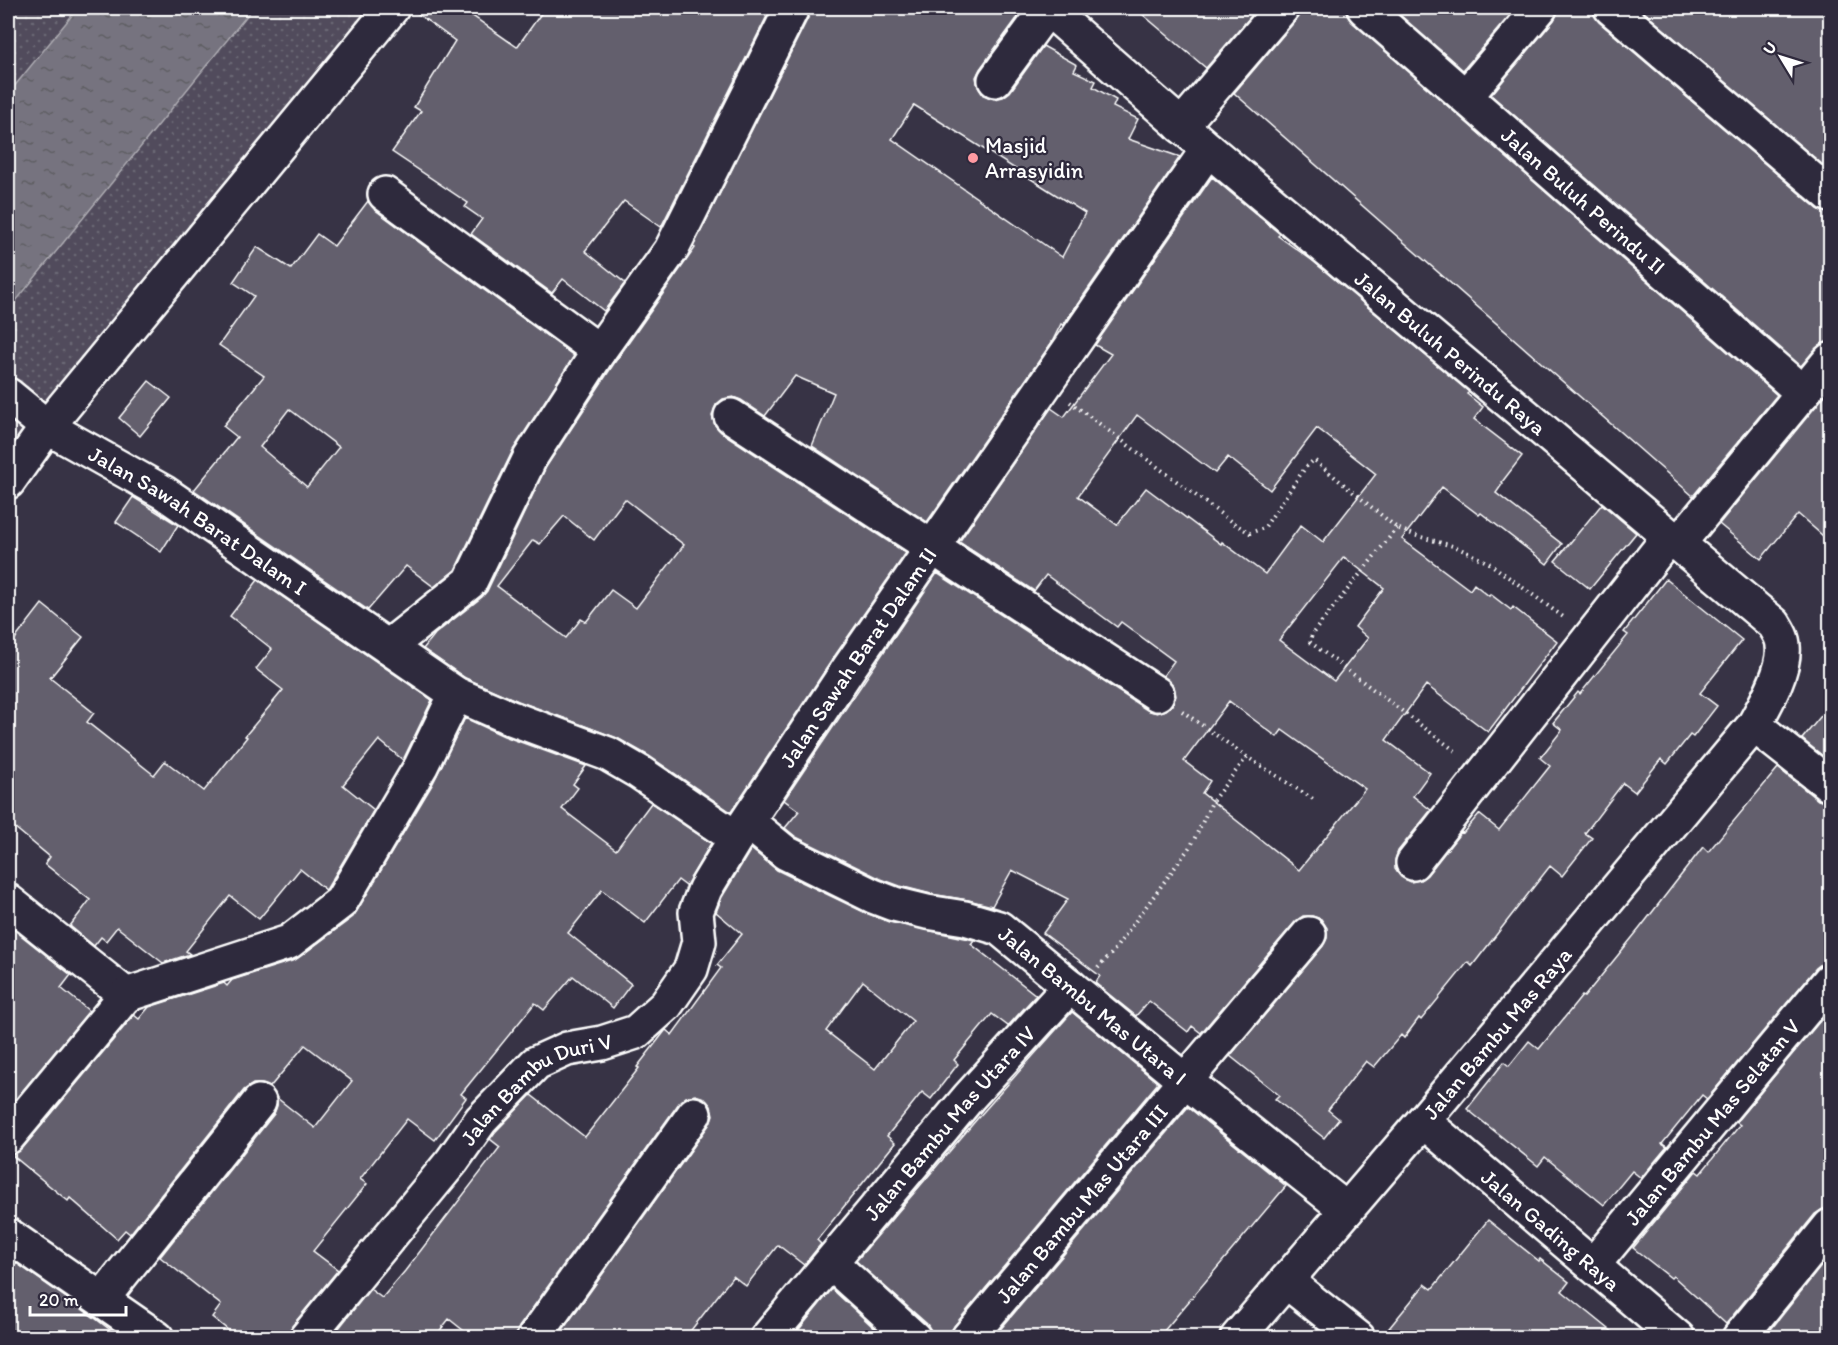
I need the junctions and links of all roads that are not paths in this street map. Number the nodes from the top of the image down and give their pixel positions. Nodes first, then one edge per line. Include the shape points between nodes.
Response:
1 (392, 8) edge
2 (792, 8) edge
3 (1047, 8) edge
4 (1282, 8) edge
5 (1364, 8) edge
6 (1540, 8) edge
7 (1611, 8) edge
8 (995, 80) dead end
9 (1466, 96) junction
10 (1181, 126) junction
11 (1208, 149) junction
12 (385, 194) dead end
13 (1830, 195) edge
14 (599, 351) junction
15 (1830, 360) edge
16 (1803, 393) junction
17 (9, 396) edge
18 (731, 416) dead end
19 (47, 427) junction
20 (8, 482) edge
21 (1674, 541) junction
22 (933, 546) junction
23 (388, 647) junction
24 (1157, 693) road end
25 (456, 694) junction
26 (1755, 725) junction
27 (1830, 785) edge
28 (742, 830) junction
29 (1413, 863) dead end
30 (8, 901) edge
31 (1309, 934) dead end
32 (1830, 980) edge
33 (1070, 986) junction
34 (126, 995) junction
35 (1184, 1080) junction
36 (259, 1102) dead end
37 (694, 1114) dead end
38 (1423, 1121) junction
39 (8, 1137) edge
40 (1347, 1210) junction
41 (1830, 1226) edge
42 (8, 1234) edge
43 (831, 1263) junction
44 (1593, 1265) junction
45 (1286, 1281) junction
46 (102, 1299) junction
47 (157, 1338) edge
48 (306, 1338) edge
49 (534, 1338) edge
50 (767, 1338) edge
51 (914, 1338) edge
52 (968, 1338) edge
53 (1237, 1338) edge
54 (1358, 1338) edge
55 (1678, 1338) edge
56 (1739, 1338) edge

1 - 19 street
2 - 14 street via 671,250
3 - 8 street
3 - 10 street, Jalan Buluh Perindu Raya
4 - 10 street
5 - 9 street, Jalan Buluh Perindu II
6 - 9 street
7 - 13 street
9 - 16 street, Jalan Buluh Perindu II
10 - 11 street, Jalan Buluh Perindu Raya
11 - 21 street, Jalan Buluh Perindu Raya
11 - 22 street, Jalan Sawah Barat Dalam II
12 - 14 street
14 - 23 street via 530,458 470,582
15 - 16 street
16 - 21 street
17 - 19 street, Jalan Sawah Barat Dalam I
18 - 22 street
19 - 20 street
19 - 23 street, Jalan Sawah Barat Dalam I via 163,492
21 - 26 street, Jalan Buluh Perindu Raya via 1774,624 1781,635 1784,647 1778,675
21 - 29 street via 1590,637
22 - 24 street
22 - 28 street, Jalan Sawah Barat Dalam II
23 - 25 street
25 - 28 street via 608,754
25 - 34 street via 421,766 341,902 289,942
26 - 27 street
26 - 38 street, Jalan Bambu Mas Raya
28 - 33 street, Jalan Bambu Mas Utara I via 873,896 999,928
28 - 48 street, Jalan Bambu Duri V via 705,889 696,912 699,942 691,969 666,1005 636,1032 567,1049 536,1063 481,1120 452,1161
30 - 34 street
31 - 35 street, Jalan Bambu Mas Utara III
32 - 44 street, Jalan Bambu Mas Selatan V
33 - 35 street, Jalan Bambu Mas Utara I
33 - 43 street, Jalan Bambu Mas Utara IV via 969,1098
34 - 39 street
35 - 40 street, Jalan Bambu Mas Utara I
35 - 52 street, Jalan Bambu Mas Utara III
36 - 46 street
37 - 49 street
38 - 40 street, Jalan Bambu Mas Raya
38 - 44 street, Jalan Gading Raya
40 - 45 street, Jalan Bambu Mas Raya
41 - 56 street
42 - 46 street
43 - 50 street, Jalan Bambu Mas Utara IV
43 - 51 street
44 - 55 street, Jalan Gading Raya
45 - 53 street, Jalan Bambu Mas Raya
45 - 54 street
46 - 47 street

